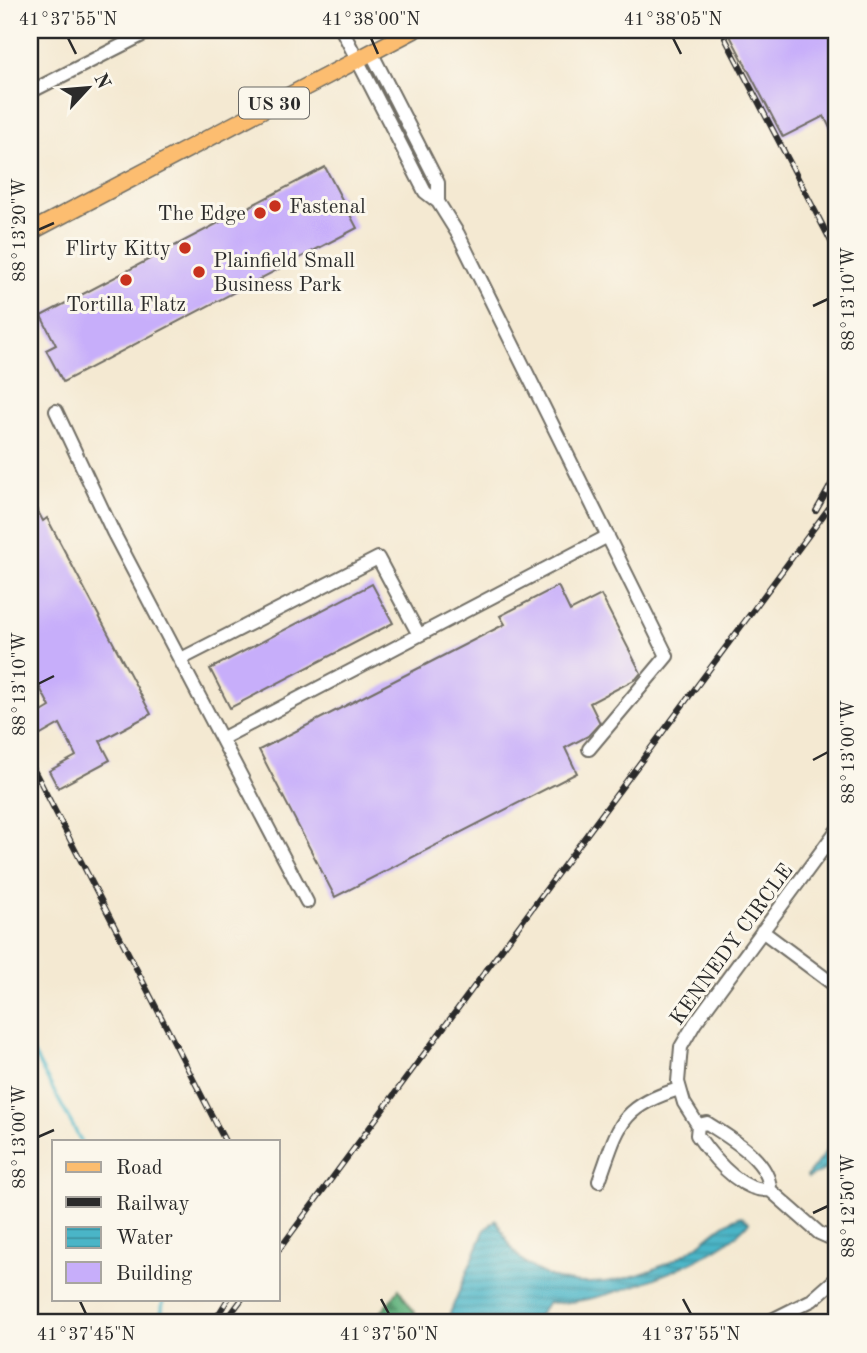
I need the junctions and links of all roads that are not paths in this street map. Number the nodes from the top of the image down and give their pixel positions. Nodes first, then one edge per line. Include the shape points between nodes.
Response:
1 (152, 30) edge
2 (342, 30) edge
3 (414, 30) edge
4 (126, 36) edge
5 (364, 55) junction
6 (30, 92) edge
7 (30, 232) edge
8 (56, 411) dead end
9 (608, 536) junction
10 (419, 635) junction
11 (181, 659) junction
12 (223, 738) junction
13 (589, 749) dead end
14 (837, 831) edge
15 (307, 902) dead end
16 (762, 931) junction
17 (837, 987) edge
18 (680, 1089) junction
19 (698, 1125) junction
20 (599, 1181) dead end
21 (771, 1190) junction
22 (837, 1241) edge
23 (837, 1278) edge
24 (766, 1323) edge

1 - 4 street
2 - 5 street
3 - 5 main road, US 30
4 - 6 street
5 - 7 main road, US 30
5 - 9 street via 425,192 438,202 458,234
8 - 11 street via 113,532
9 - 10 street
9 - 13 street via 667,656
10 - 11 street via 378,558
10 - 12 street
11 - 12 street
12 - 15 street
14 - 16 street, KENNEDY CIRCLE
16 - 17 street
16 - 18 street, KENNEDY CIRCLE via 687,1035 678,1059
18 - 19 street, KENNEDY CIRCLE
18 - 20 street via 649,1099 619,1124
19 - 21 street, KENNEDY CIRCLE via 707,1123 752,1157 770,1179
19 - 21 street, KENNEDY CIRCLE via 697,1135 726,1168 758,1192
21 - 22 street, KENNEDY CIRCLE via 812,1227
23 - 24 street via 812,1300

